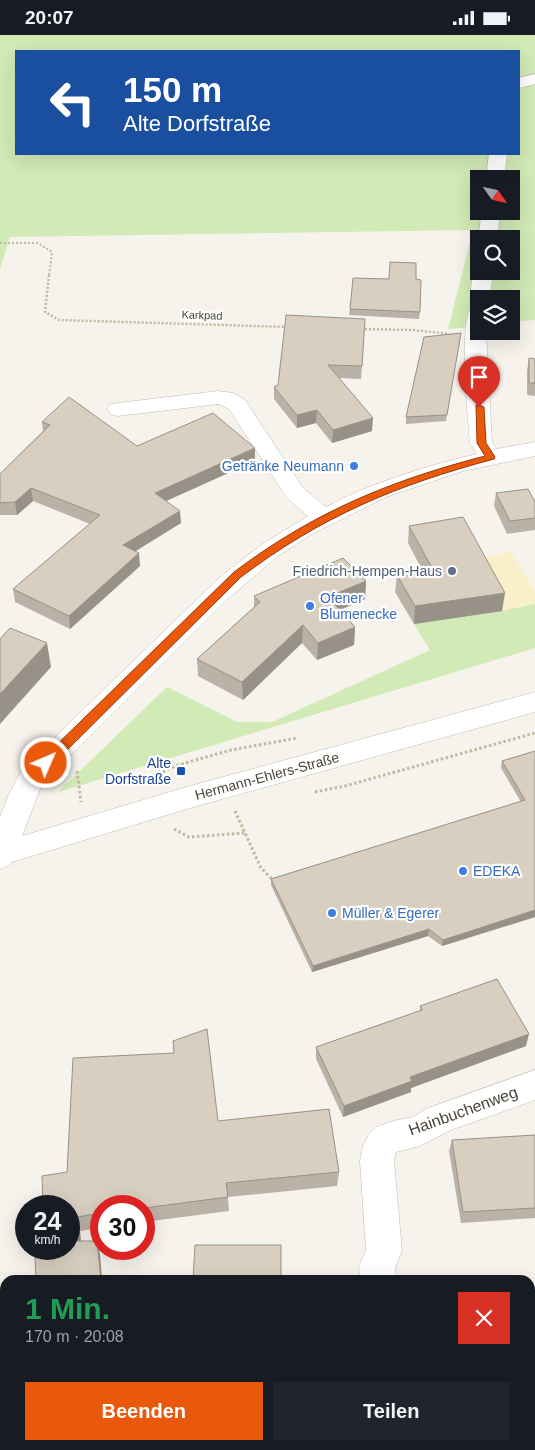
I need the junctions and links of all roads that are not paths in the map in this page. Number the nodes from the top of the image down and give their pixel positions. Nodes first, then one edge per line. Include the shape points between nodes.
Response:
1 (535, 79) edge
2 (520, 83) edge
3 (498, 155) edge
4 (496, 170) edge
5 (476, 340) edge
6 (118, 409) dead end
7 (535, 449) edge
8 (491, 457) junction
9 (325, 518) junction
10 (535, 702) edge
11 (0, 855) edge
12 (535, 1085) edge
13 (378, 1275) edge

1 - 2 street
3 - 4 street
5 - 8 street via 481,443
6 - 9 street via 218,397 232,401 295,493
7 - 8 street
8 - 9 street via 394,486
9 - 11 street via 290,537 237,575 32,777
10 - 11 street, Hermann-Ehlers-Straße via 190,797
12 - 13 street, Hainbuchenweg via 440,1119 428,1127 386,1139 377,1161 384,1251 377,1266

